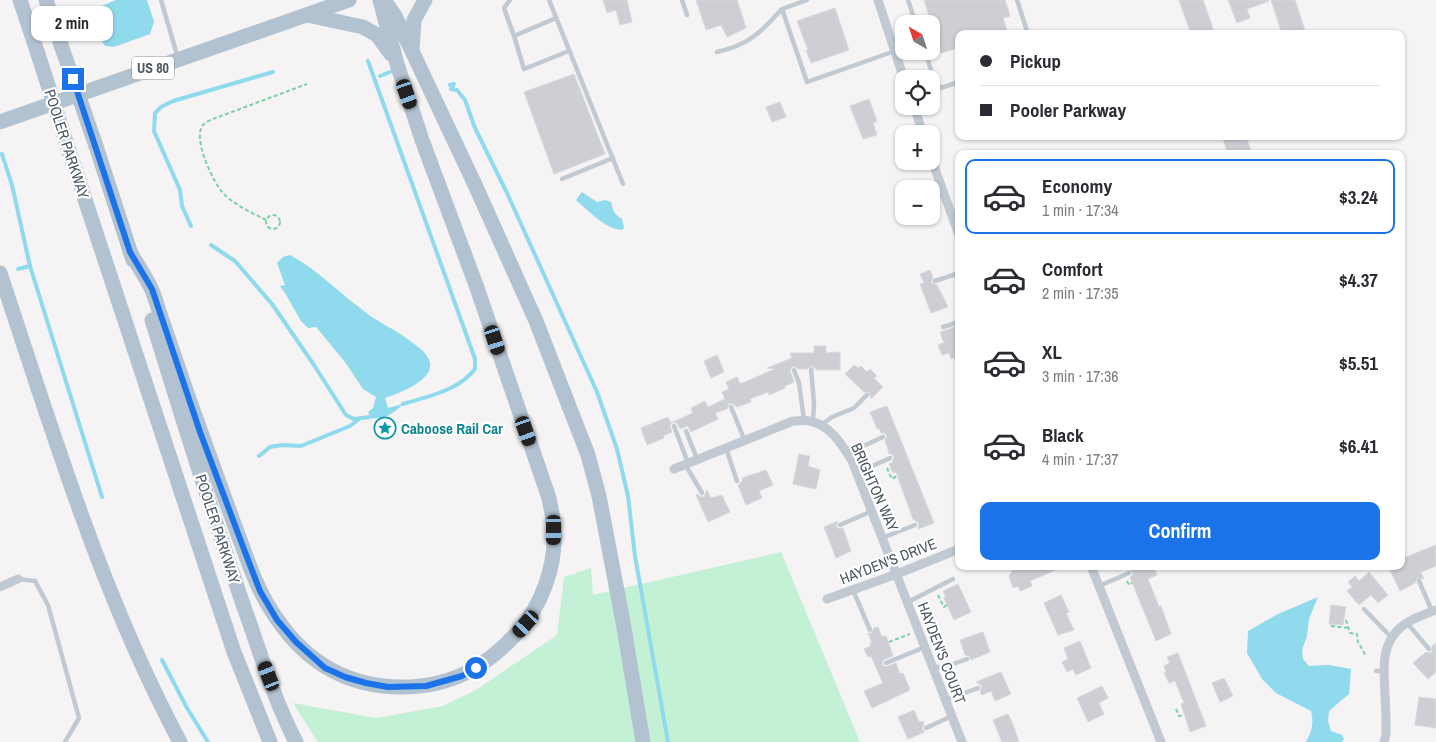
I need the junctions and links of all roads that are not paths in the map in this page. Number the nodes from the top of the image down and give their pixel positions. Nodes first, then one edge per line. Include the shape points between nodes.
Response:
1 (20, 0) edge
2 (46, 0) edge
3 (161, 0) edge
4 (349, 0) edge
5 (380, 0) edge
6 (384, 0) edge
7 (426, 0) edge
8 (510, 0) edge
9 (549, 0) edge
10 (682, 0) edge
11 (807, 0) edge
12 (878, 0) edge
13 (908, 0) edge
14 (1017, 0) edge
15 (782, 9) junction
16 (306, 15) junction
17 (687, 15) dead end
18 (913, 15) edge
19 (556, 18) junction
20 (1027, 30) edge
21 (514, 36) junction
22 (569, 50) junction
23 (412, 51) junction
24 (895, 51) joint
25 (717, 52) dead end
26 (178, 59) junction
27 (397, 64) junction
28 (955, 83) edge
29 (940, 88) edge
30 (0, 122) edge
31 (613, 158) junction
32 (935, 170) edge
33 (562, 179) dead end
34 (623, 184) dead end
35 (955, 224) edge
36 (130, 252) junction
37 (0, 274) edge
38 (955, 274) edge
39 (935, 282) dead end
40 (955, 323) edge
41 (943, 327) dead end
42 (811, 369) dead end
43 (794, 370) dead end
44 (867, 395) dead end
45 (731, 407) dead end
46 (813, 423) junction
47 (674, 426) dead end
48 (686, 431) dead end
49 (883, 437) dead end
50 (744, 441) junction
51 (726, 448) junction
52 (847, 454) junction
53 (890, 458) dead end
54 (698, 460) junction
55 (687, 464) junction
56 (674, 469) dead end
57 (857, 474) junction
58 (737, 481) dead end
59 (702, 492) dead end
60 (872, 511) junction
61 (840, 525) dead end
62 (915, 525) dead end
63 (882, 538) junction
64 (955, 551) edge
65 (1092, 570) edge
66 (1129, 572) dead end
67 (897, 574) junction
68 (18, 579) joint
69 (953, 579) dead end
70 (1419, 581) dead end
71 (1098, 586) junction
72 (0, 587) edge
73 (853, 590) junction
74 (827, 599) dead end
75 (908, 602) junction
76 (1364, 609) dead end
77 (1434, 611) edge
78 (1407, 623) junction
79 (870, 630) dead end
80 (1391, 637) junction
81 (925, 647) junction
82 (1429, 649) dead end
83 (967, 659) dead end
84 (886, 663) dead end
85 (933, 668) junction
86 (978, 688) dead end
87 (946, 700) junction
88 (952, 716) junction
89 (926, 728) dead end
90 (65, 742) edge
91 (180, 742) edge
92 (270, 742) edge
93 (296, 742) edge
94 (643, 742) edge
95 (962, 742) edge
96 (1161, 742) edge
97 (1384, 742) edge

1 - 92 main road, POOLER PARKWAY, bridge via 234,652
2 - 36 main road, POOLER PARKWAY, bridge
3 - 26 lane
4 - 16 main road, US 80
5 - 27 main road
6 - 23 main road
7 - 23 main road via 414,20
8 - 21 lane via 504,8
9 - 19 lane
10 - 17 lane
11 - 15 lane
12 - 24 street
13 - 18 lane
14 - 20 lane
15 - 24 lane via 807,82
15 - 25 lane via 758,35 734,48
16 - 26 main road, US 80
16 - 27 main road via 356,25 371,32 383,41
19 - 21 lane
19 - 22 lane
21 - 22 lane via 524,68
22 - 31 lane
23 - 94 main road via 536,321 588,455 599,496
26 - 30 main road, US 80
27 - 36 main road via 545,486 554,530 551,568 532,614 506,645 476,668 462,676 426,686 376,685 325,668 287,632 268,606 254,575 200,432 152,289
28 - 29 lane
31 - 33 lane
31 - 34 lane
32 - 35 street
36 - 93 main road, POOLER PARKWAY via 233,576
37 - 91 main road via 101,567 138,659
38 - 39 lane
40 - 41 lane
42 - 46 lane
43 - 46 lane
44 - 46 lane via 854,408
45 - 50 lane
46 - 50 street via 793,421
46 - 52 street, BRIGHTON WAY via 826,428
47 - 55 lane
48 - 54 lane
49 - 52 lane
50 - 51 street
51 - 54 street
51 - 58 lane
52 - 57 street, BRIGHTON WAY
53 - 57 lane
54 - 55 street
55 - 56 street
55 - 59 lane
57 - 60 street, BRIGHTON WAY
60 - 61 lane
60 - 63 street, BRIGHTON WAY
62 - 63 lane
63 - 67 street, BRIGHTON WAY
64 - 67 street, HAYDEN'S DRIVE
65 - 71 street
66 - 71 lane
67 - 73 street, HAYDEN'S DRIVE
67 - 75 street, HAYDEN'S COURT
68 - 72 street
68 - 90 lane via 35,580 48,605 79,718
69 - 75 lane
70 - 77 lane
71 - 96 street
73 - 74 street, HAYDEN'S DRIVE
73 - 79 lane
75 - 81 street, HAYDEN'S COURT
76 - 80 lane
77 - 78 street
78 - 80 street
78 - 82 lane
80 - 97 street via 1380,671
81 - 84 lane
81 - 85 street, HAYDEN'S COURT
83 - 85 lane
85 - 87 street, HAYDEN'S COURT
86 - 87 lane
87 - 88 street, HAYDEN'S COURT
88 - 89 lane
88 - 95 street, HAYDEN'S COURT

